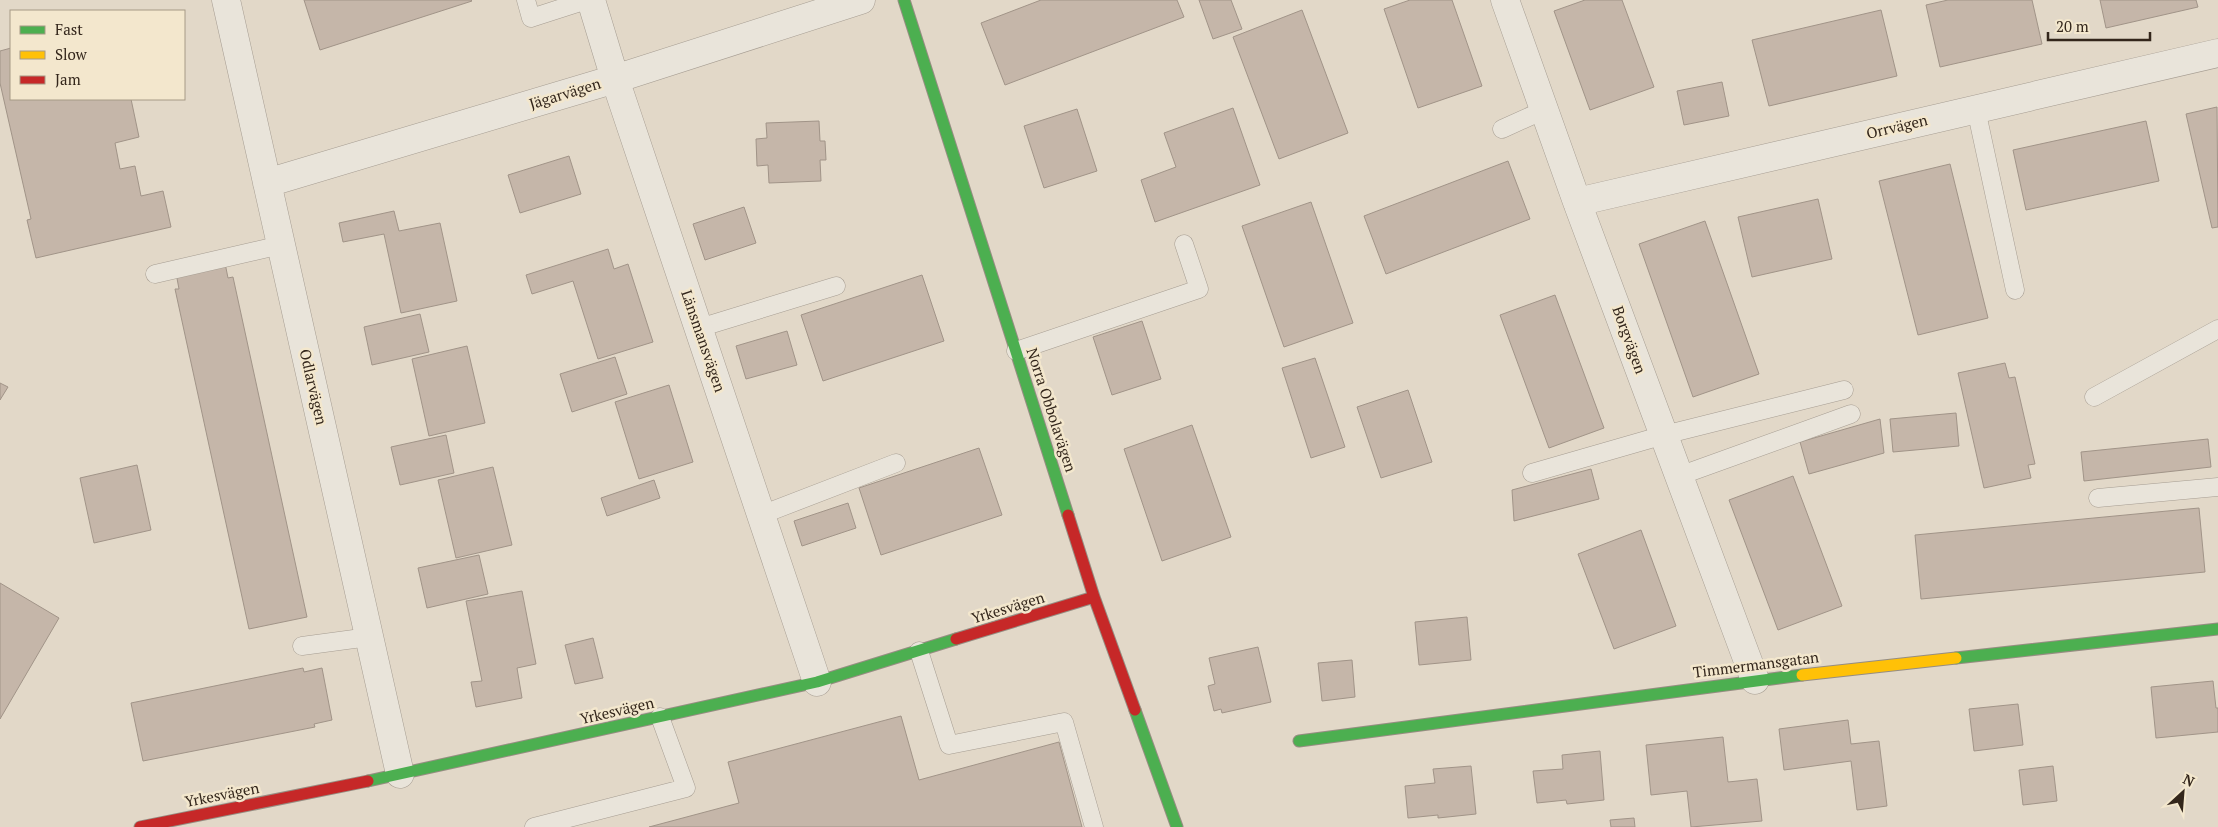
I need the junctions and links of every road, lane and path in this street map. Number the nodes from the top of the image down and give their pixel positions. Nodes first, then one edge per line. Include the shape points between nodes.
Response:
1 (226, 0) edge
2 (526, 0) edge
3 (589, 0) edge
4 (861, 0) edge
5 (904, 0) edge
6 (1505, 0) edge
7 (2218, 53) edge
8 (615, 79) junction
9 (1976, 109) junction
10 (1544, 110) junction
11 (1502, 128) dead end
12 (267, 183) junction
13 (1577, 202) junction
14 (281, 244) junction
15 (1184, 244) dead end
16 (156, 274) dead end
17 (836, 286) dead end
18 (2015, 290) dead end
19 (698, 328) junction
20 (2218, 329) edge
21 (1016, 351) junction
22 (1844, 390) dead end
23 (2094, 397) dead end
24 (1851, 414) dead end
25 (1664, 435) junction
26 (896, 463) dead end
27 (1532, 473) dead end
28 (1679, 476) junction
29 (2218, 487) edge
30 (2098, 498) dead end
31 (761, 515) junction
32 (1094, 597) junction
33 (2218, 629) edge
34 (369, 637) junction
35 (302, 646) dead end
36 (920, 650) junction
37 (1756, 680) junction
38 (817, 682) junction
39 (660, 716) junction
40 (1299, 741) dead end
41 (400, 774) junction
42 (140, 827) edge
43 (534, 827) edge
44 (1094, 827) edge
45 (1177, 827) edge

1 - 12 street, Odlarvägen
2 - 3 lane via 531,18
3 - 8 street, Länsmansvägen
4 - 8 street, Jägarvägen
5 - 21 street, Norra Obbolavägen
6 - 10 street, Borgvägen
7 - 9 street, Orrvägen
8 - 12 street, Jägarvägen
8 - 19 street, Länsmansvägen
9 - 13 street, Orrvägen
9 - 18 lane
10 - 11 lane
10 - 13 street, Borgvägen
12 - 14 street, Odlarvägen
13 - 25 street, Borgvägen
14 - 16 lane
14 - 34 street, Odlarvägen
15 - 21 lane via 1199,289
17 - 19 lane
19 - 31 street, Länsmansvägen
20 - 23 lane
21 - 32 street, Norra Obbolavägen
22 - 25 lane
24 - 28 lane
25 - 27 lane
25 - 28 street, Borgvägen
26 - 31 lane
28 - 37 street, Borgvägen
29 - 30 lane
31 - 38 street, Länsmansvägen
32 - 36 street, Yrkesvägen
32 - 45 street, Norra Obbolavägen
33 - 37 street, Timmermansgatan
34 - 35 lane
34 - 41 street, Odlarvägen
36 - 38 street, Yrkesvägen
36 - 44 lane via 949,745 1064,722
37 - 40 street, Timmermansgatan
38 - 39 street, Yrkesvägen
39 - 41 street, Yrkesvägen
39 - 43 lane via 686,788
41 - 42 street, Yrkesvägen

